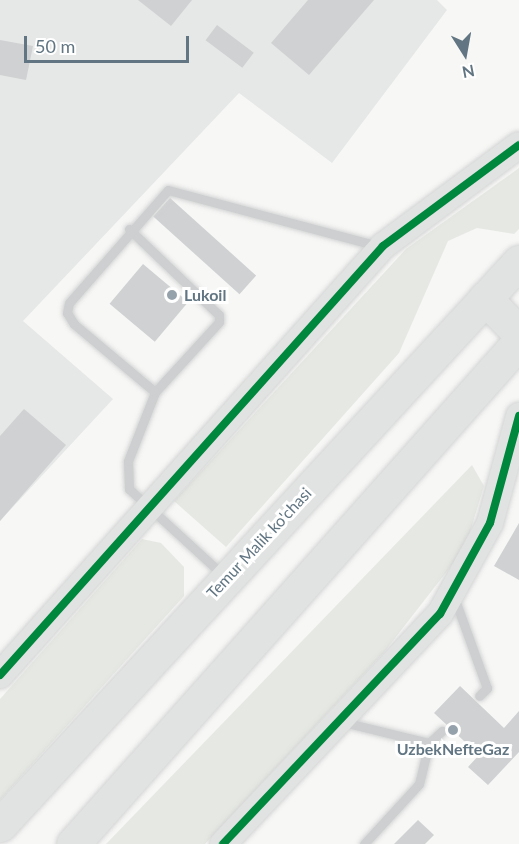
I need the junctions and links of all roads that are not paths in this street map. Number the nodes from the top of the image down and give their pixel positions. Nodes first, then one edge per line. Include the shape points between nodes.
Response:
1 (519, 145) edge
2 (129, 229) junction
3 (383, 246) junction
4 (519, 262) edge
5 (485, 298) junction
6 (519, 333) edge
7 (519, 342) edge
8 (155, 392) junction
9 (519, 416) edge
10 (151, 510) junction
11 (226, 578) junction
12 (454, 594) junction
13 (0, 675) edge
14 (479, 696) dead end
15 (340, 722) junction
16 (442, 731) dead end
17 (429, 743) junction
18 (0, 825) edge
19 (73, 844) edge
20 (224, 844) edge
21 (364, 844) edge

1 - 3 street
2 - 3 lane via 168,190
2 - 8 lane via 69,303 67,313
2 - 8 lane via 219,315 219,322
3 - 10 street
4 - 5 highway, Temur Malik ko'chasi
5 - 6 highway
5 - 11 highway, Temur Malik ko'chasi
7 - 19 highway
8 - 10 lane via 128,462 127,478 129,489
9 - 12 street via 490,523
10 - 11 lane
10 - 13 street
11 - 18 highway, Temur Malik ko'chasi
12 - 14 lane via 487,688
12 - 15 street
15 - 17 lane
15 - 20 street
16 - 17 lane
17 - 21 lane via 419,784

